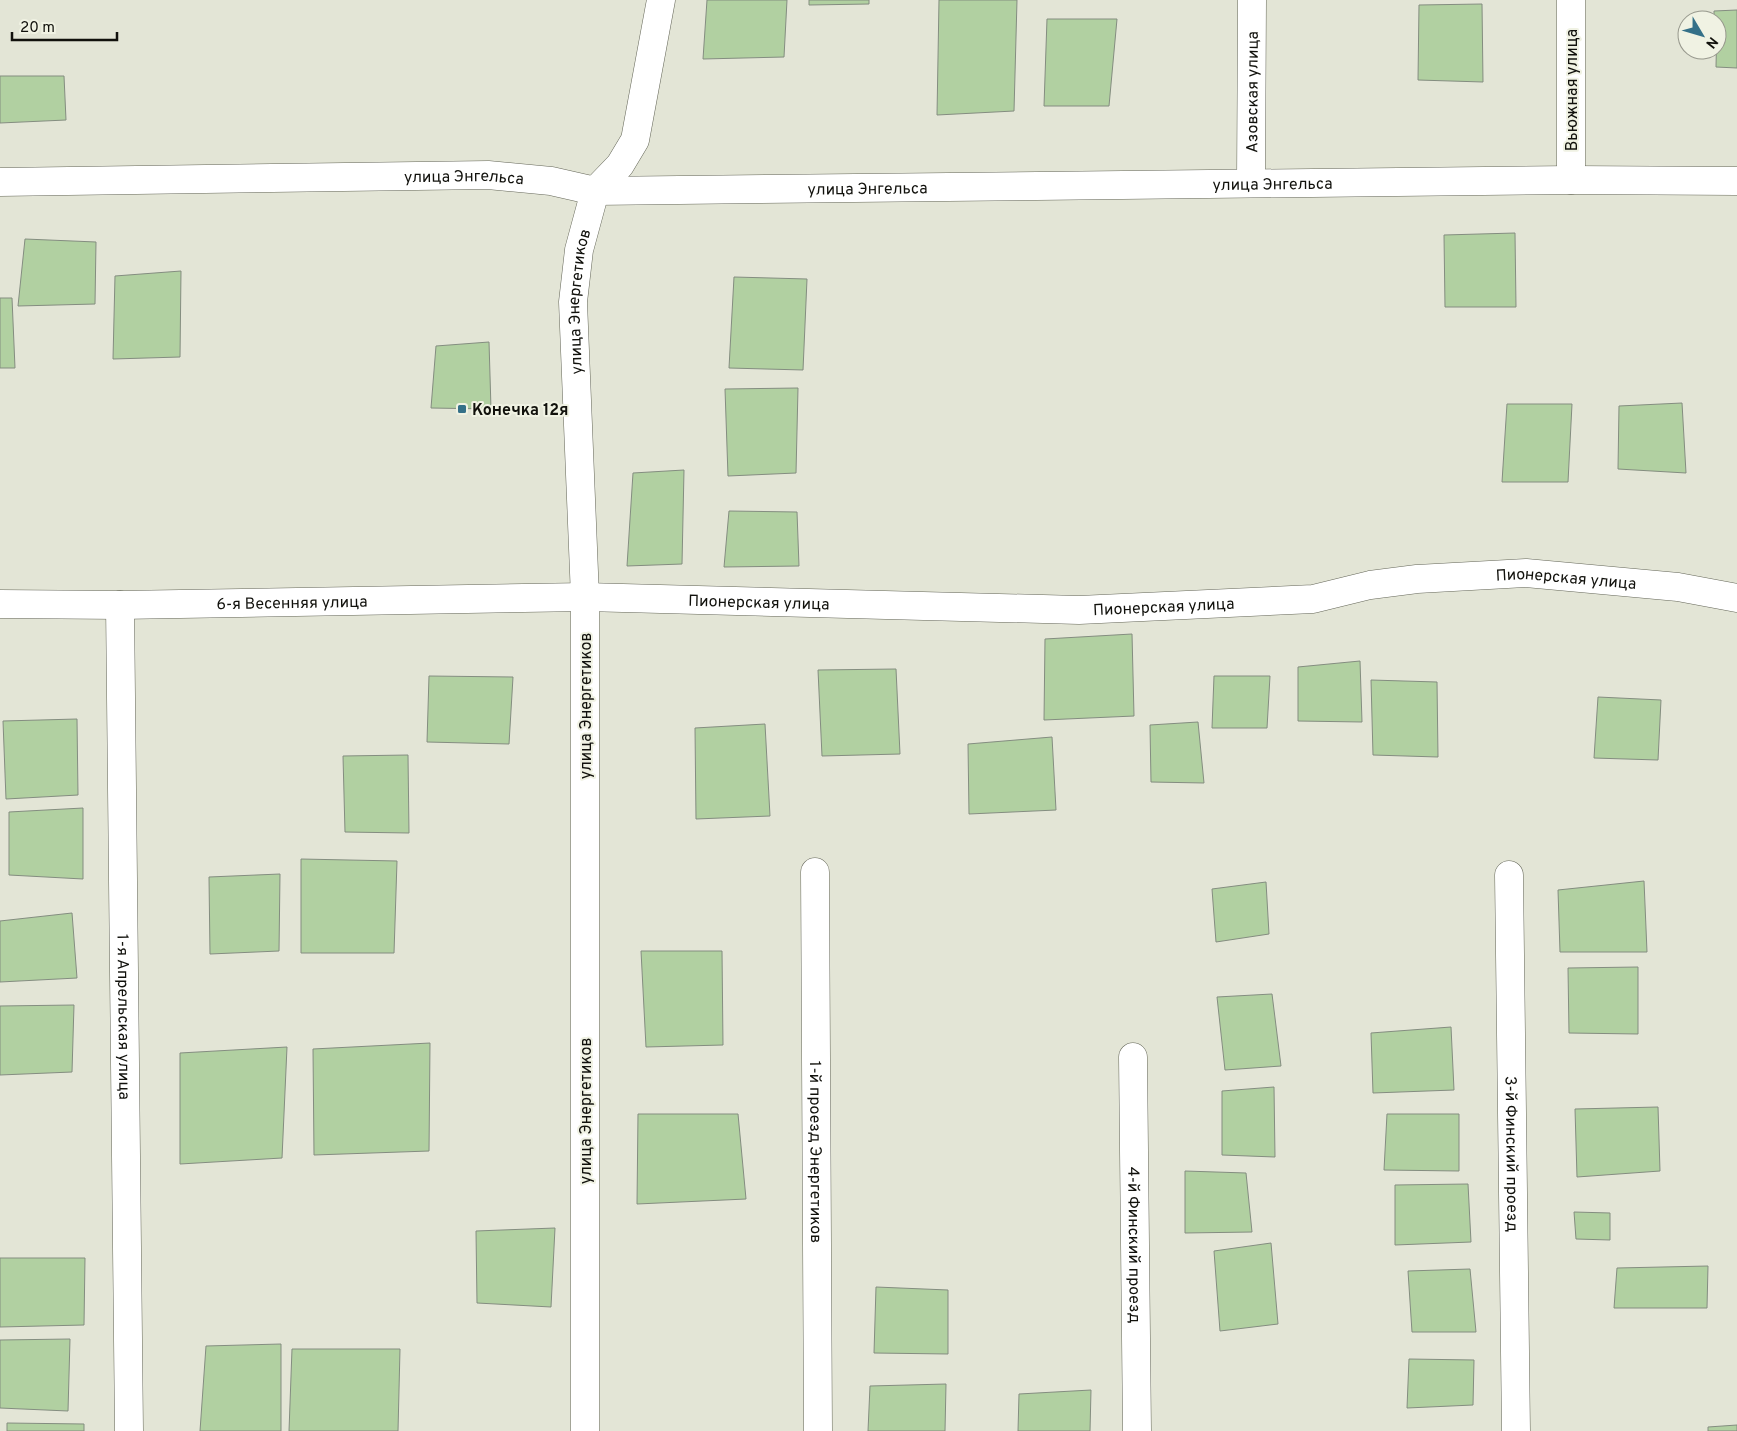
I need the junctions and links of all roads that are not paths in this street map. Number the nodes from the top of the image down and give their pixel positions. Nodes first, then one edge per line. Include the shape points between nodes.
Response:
1 (661, 0) edge
2 (1252, 0) edge
3 (1571, 0) edge
4 (1571, 180) junction
5 (1737, 181) edge
6 (0, 182) edge
7 (1251, 183) junction
8 (595, 190) junction
9 (585, 597) junction
10 (1737, 598) edge
11 (0, 604) edge
12 (120, 605) junction
13 (815, 872) dead end
14 (1509, 875) dead end
15 (1134, 1057) dead end
16 (129, 1431) edge
17 (585, 1431) edge
18 (818, 1431) edge
19 (1137, 1431) edge
20 (1516, 1431) edge

1 - 8 street via 635,140 620,165
2 - 7 street, Азовская улица
3 - 4 street, Вьюжная улица
4 - 5 street, улица Энгельса
4 - 7 street, улица Энгельса
6 - 8 street, улица Энгельса via 488,174
7 - 8 street, улица Энгельса
8 - 9 street, улица Энергетиков via 579,250 573,302
9 - 10 street, Пионерская улица via 1079,610 1313,599 1370,585 1408,580 1526,573 1678,587
9 - 12 street, 6-я Весенняя улица
9 - 17 street, улица Энергетиков
11 - 12 street, 6-я Весенняя улица
12 - 16 street, 1-я Апрельская улица
13 - 18 street, 1-й проезд Энергетиков
14 - 20 street, 3-й Финский проезд
15 - 19 street, 4-й Финский проезд

